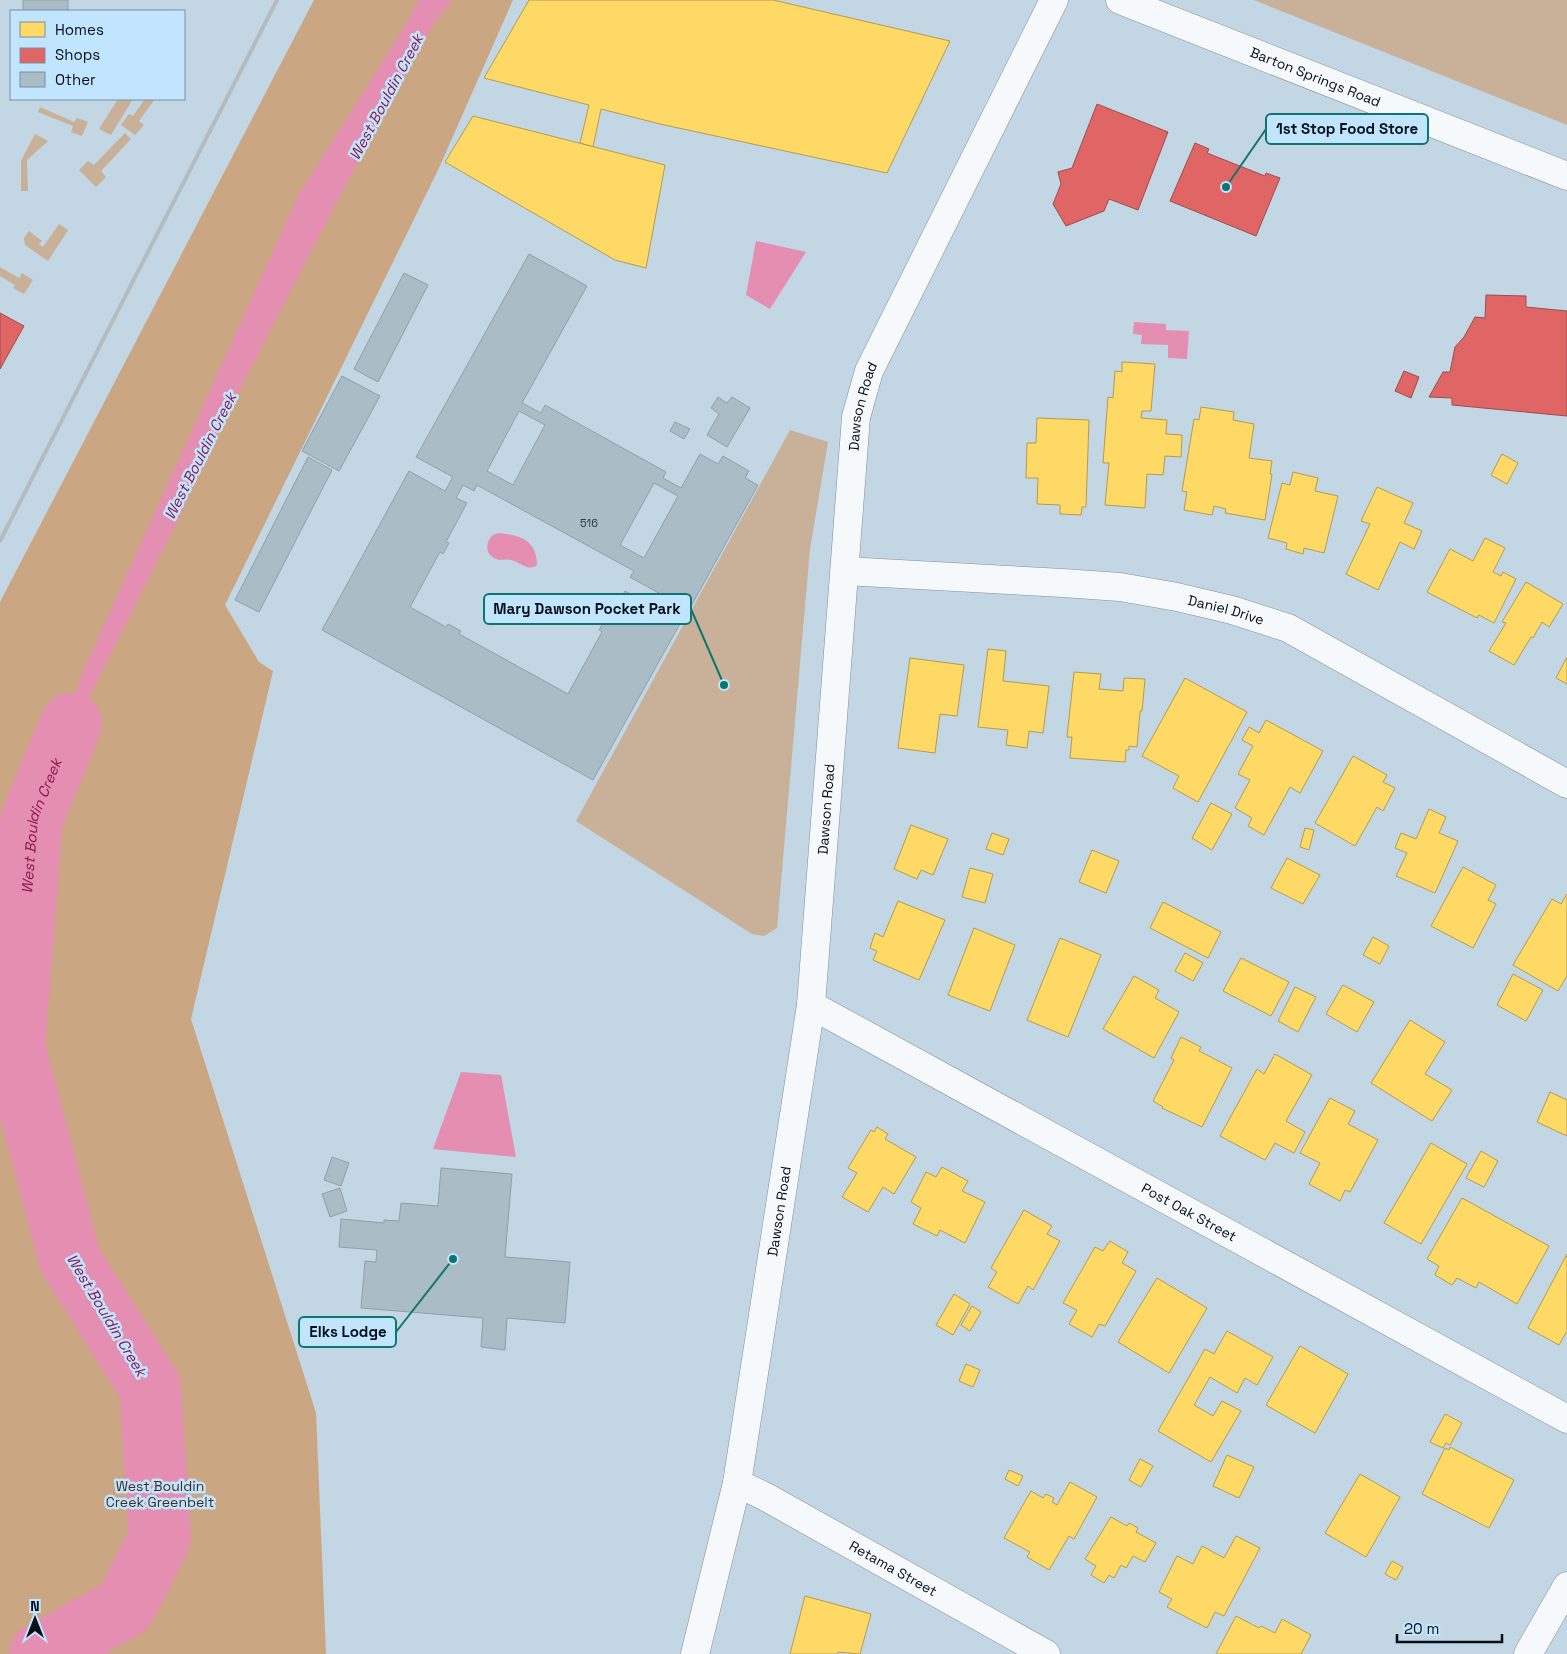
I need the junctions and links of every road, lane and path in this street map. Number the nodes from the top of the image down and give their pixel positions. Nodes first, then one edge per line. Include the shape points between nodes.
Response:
1 (1054, 0) edge
2 (1120, 0) edge
3 (1567, 176) edge
4 (845, 571) junction
5 (1567, 784) edge
6 (811, 1005) junction
7 (1567, 1419) edge
8 (737, 1483) junction
9 (1567, 1586) edge
10 (695, 1654) edge
11 (1046, 1654) edge
12 (1528, 1654) edge

1 - 4 street, Dawson Road via 869,371 856,417
2 - 3 street, Barton Springs Road
4 - 5 street, Daniel Drive via 1120,587 1232,610 1288,628
4 - 6 street, Dawson Road
6 - 7 street, Post Oak Street
6 - 8 street, Dawson Road
8 - 10 street, Dawson Road
8 - 11 street, Retama Street
9 - 12 street

